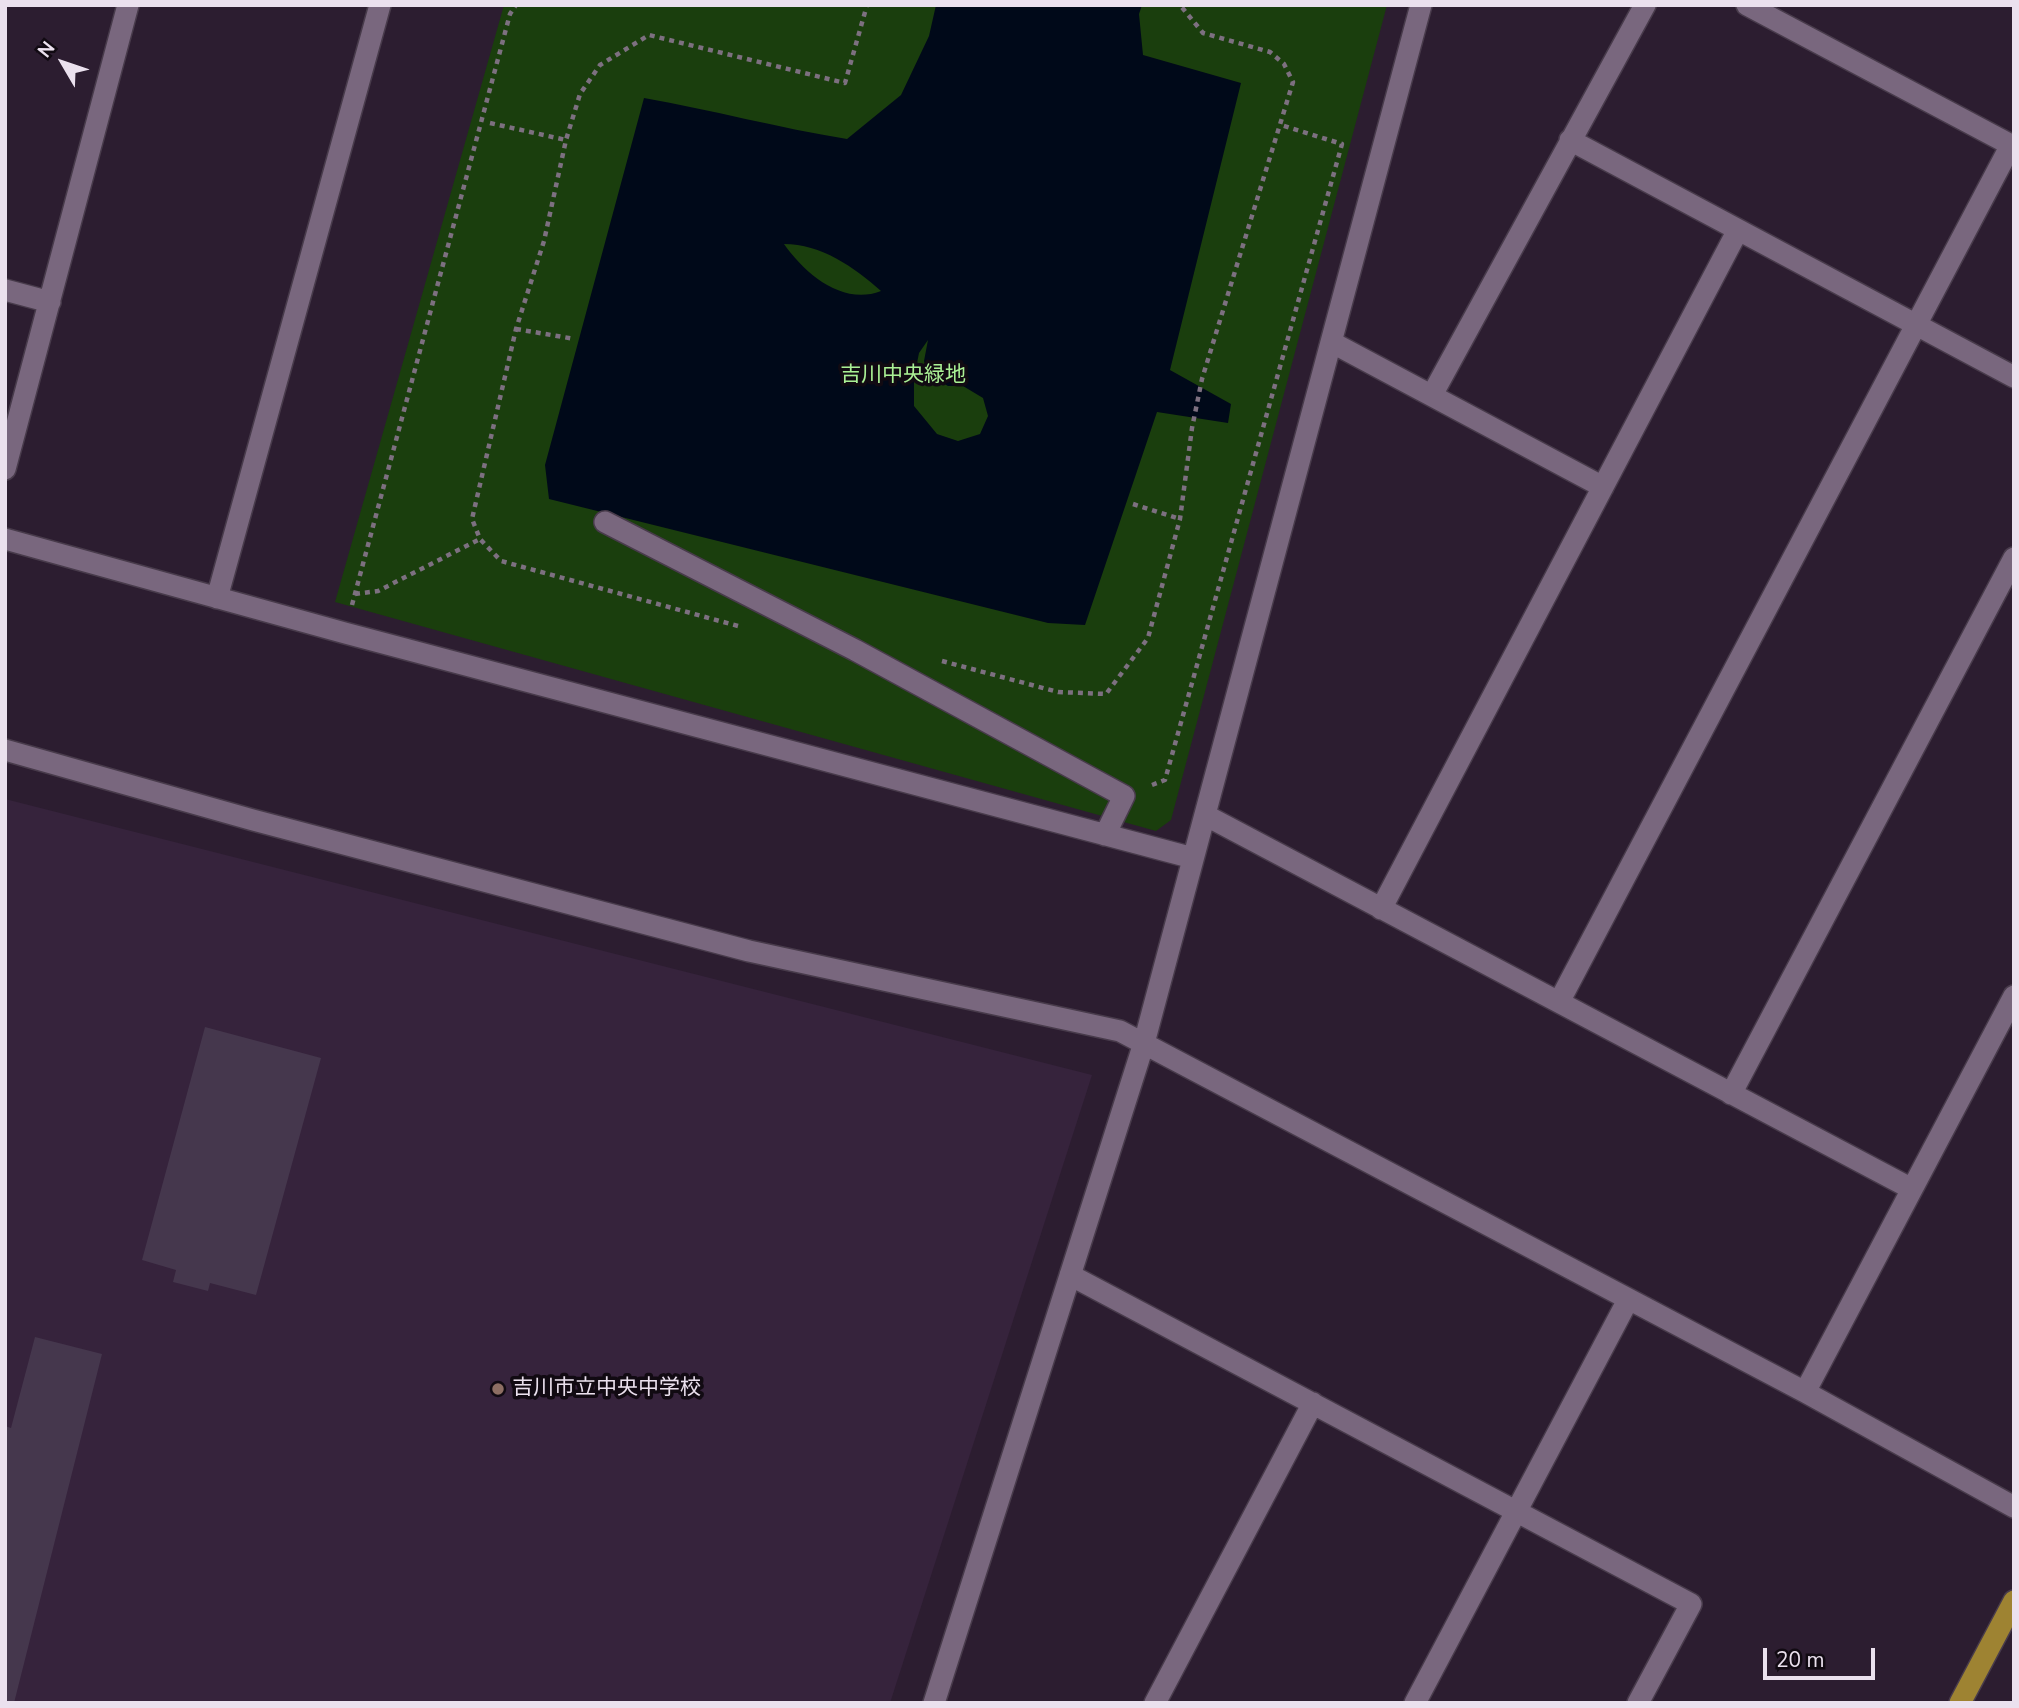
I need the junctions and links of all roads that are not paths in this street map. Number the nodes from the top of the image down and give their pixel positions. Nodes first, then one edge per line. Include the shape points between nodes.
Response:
1 (128, 5) edge
2 (380, 5) edge
3 (1421, 5) edge
4 (1645, 5) edge
5 (1748, 5) edge
6 (1570, 140) junction
7 (1738, 230) junction
8 (5, 290) edge
9 (50, 302) junction
10 (1916, 325) junction
11 (1332, 343) junction
12 (2014, 377) edge
13 (1432, 395) junction
14 (5, 469) edge
15 (1602, 487) junction
16 (605, 522) dead end
17 (5, 538) edge
18 (2014, 558) edge
19 (217, 598) junction
20 (5, 750) edge
21 (1205, 815) junction
22 (1105, 835) junction
23 (1193, 858) junction
24 (1381, 909) junction
25 (2014, 996) edge
26 (1559, 1002) junction
27 (1144, 1043) junction
28 (1731, 1094) junction
29 (1912, 1189) junction
30 (1070, 1275) junction
31 (1628, 1300) junction
32 (1805, 1392) junction
33 (1313, 1403) junction
34 (2014, 1507) edge
35 (1517, 1511) junction
36 (2014, 1601) edge
37 (933, 1703) edge
38 (1155, 1703) edge
39 (1415, 1703) edge
40 (1638, 1703) edge
41 (1960, 1703) edge

1 - 9 street
2 - 19 street
3 - 11 street
4 - 6 street
5 - 10 street via 2011,145
6 - 7 street
6 - 13 street
7 - 10 street
7 - 15 street
8 - 9 street
9 - 14 street
10 - 12 street
10 - 26 street
11 - 13 street
11 - 21 street
13 - 15 street
15 - 24 street
16 - 22 street via 855,650 1124,796
17 - 19 street
18 - 28 street
19 - 22 street
20 - 27 street via 749,951 1109,1028
21 - 23 street
21 - 24 street
22 - 23 street
23 - 27 street
24 - 26 street
25 - 29 street
26 - 28 street
27 - 30 street
27 - 31 street
28 - 29 street
29 - 32 street
30 - 33 street
30 - 37 street
31 - 32 street
31 - 35 street
32 - 34 street
33 - 35 street
33 - 38 street
35 - 39 street
35 - 40 street via 1690,1604
36 - 41 main road

